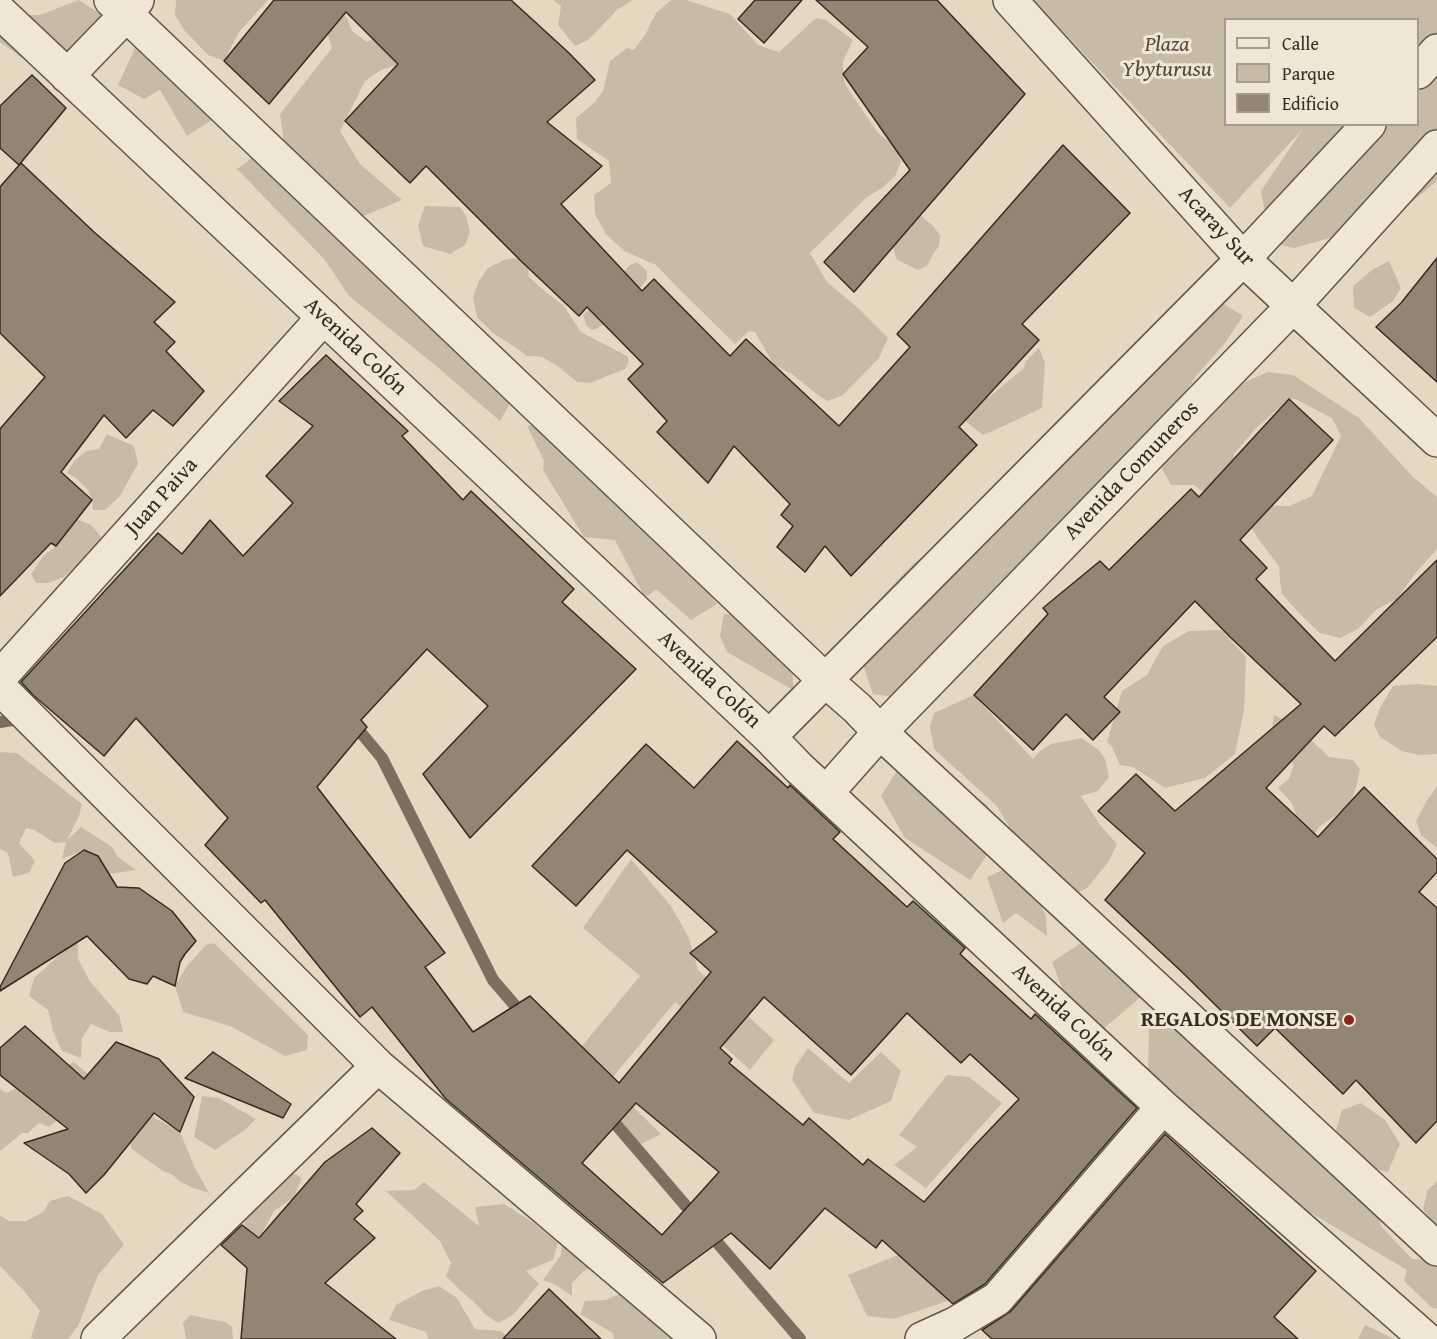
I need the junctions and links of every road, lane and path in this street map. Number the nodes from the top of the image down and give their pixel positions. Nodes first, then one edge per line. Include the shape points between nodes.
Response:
1 (1010, 0) edge
2 (124, 5) edge
3 (0, 12) edge
4 (1437, 51) edge
5 (1419, 71) edge
6 (67, 76) junction
7 (1367, 126) edge
8 (1437, 147) edge
9 (1243, 259) junction
10 (1294, 305) junction
11 (324, 318) junction
12 (1437, 440) edge
13 (0, 677) edge
14 (825, 680) junction
15 (0, 687) edge
16 (880, 732) junction
17 (769, 737) junction
18 (826, 793) junction
19 (378, 1066) junction
20 (1163, 1107) junction
21 (1437, 1249) edge
22 (98, 1339) edge
23 (699, 1339) edge
24 (921, 1339) edge
25 (1426, 1339) edge

1 - 9 street, Acaray Sur
2 - 6 street
2 - 14 street
3 - 6 street, Avenida Colón
4 - 5 street
6 - 11 street, Avenida Colón
7 - 9 street
8 - 10 street, Avenida Comuneros
9 - 10 street, Acaray Sur
9 - 14 street
10 - 12 street, Acaray Sur
10 - 16 street, Avenida Comuneros
11 - 13 street, Juan Paiva
11 - 17 street, Avenida Colón
14 - 16 street
14 - 17 street
15 - 19 street
16 - 18 street, Avenida Comuneros
16 - 21 street
17 - 18 street, Avenida Colón
18 - 20 street, Avenida Colón
19 - 22 street
19 - 23 street
20 - 24 street via 997,1299
20 - 25 street, Avenida Colón

